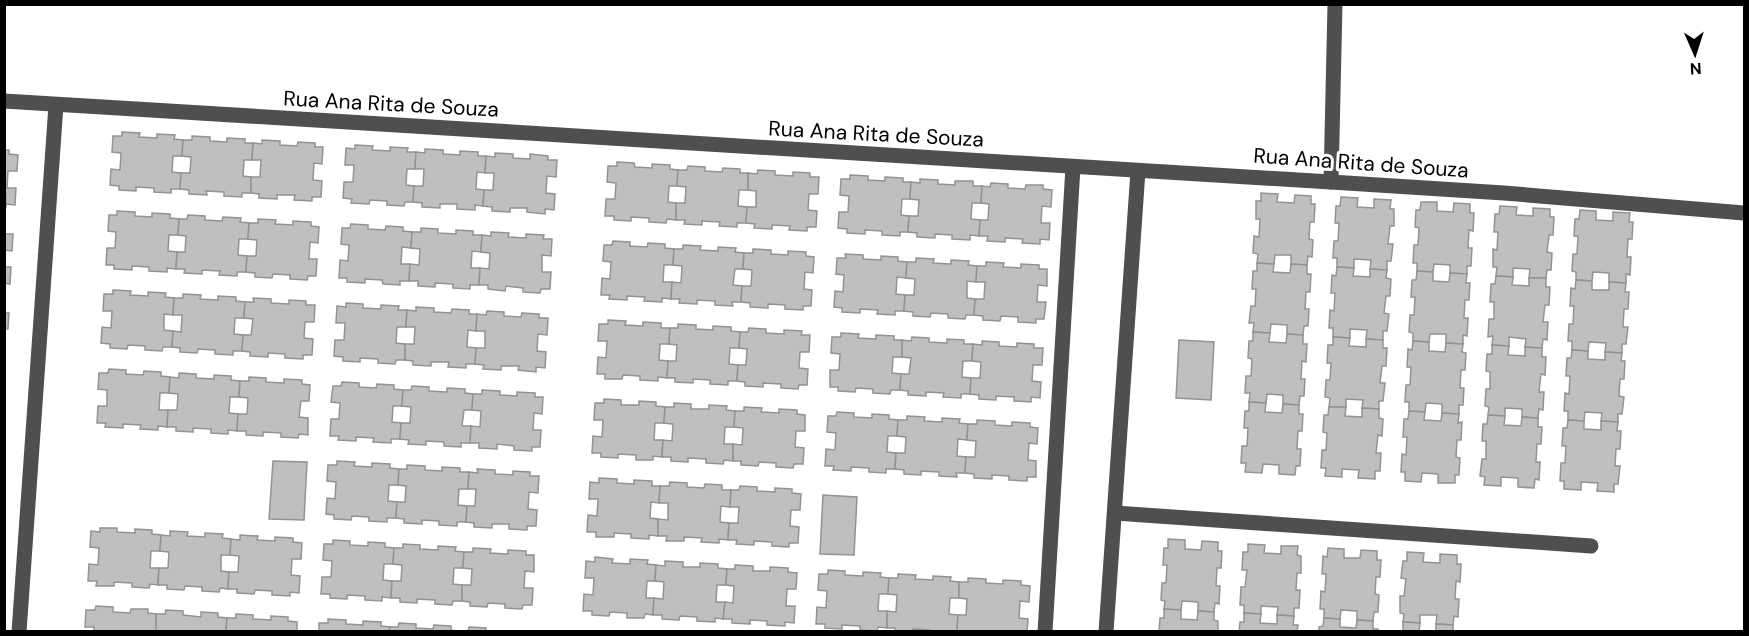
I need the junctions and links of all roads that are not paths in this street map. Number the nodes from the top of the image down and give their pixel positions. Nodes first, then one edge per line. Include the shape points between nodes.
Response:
1 (1335, 4) edge
2 (4, 101) edge
3 (56, 105) junction
4 (1073, 167) junction
5 (1138, 171) junction
6 (1331, 182) junction
7 (1744, 213) edge
8 (1115, 513) junction
9 (1592, 546) dead end
10 (20, 632) edge
11 (1045, 632) edge
12 (1106, 632) edge

1 - 6 street
2 - 3 street, Rua Ana Rita de Souza
3 - 4 street, Rua Ana Rita de Souza
3 - 10 street
4 - 5 street, Rua Ana Rita de Souza
4 - 11 street
5 - 6 street, Rua Ana Rita de Souza
5 - 8 street
6 - 7 street, Rua Ana Rita de Souza
8 - 9 street
8 - 12 street

